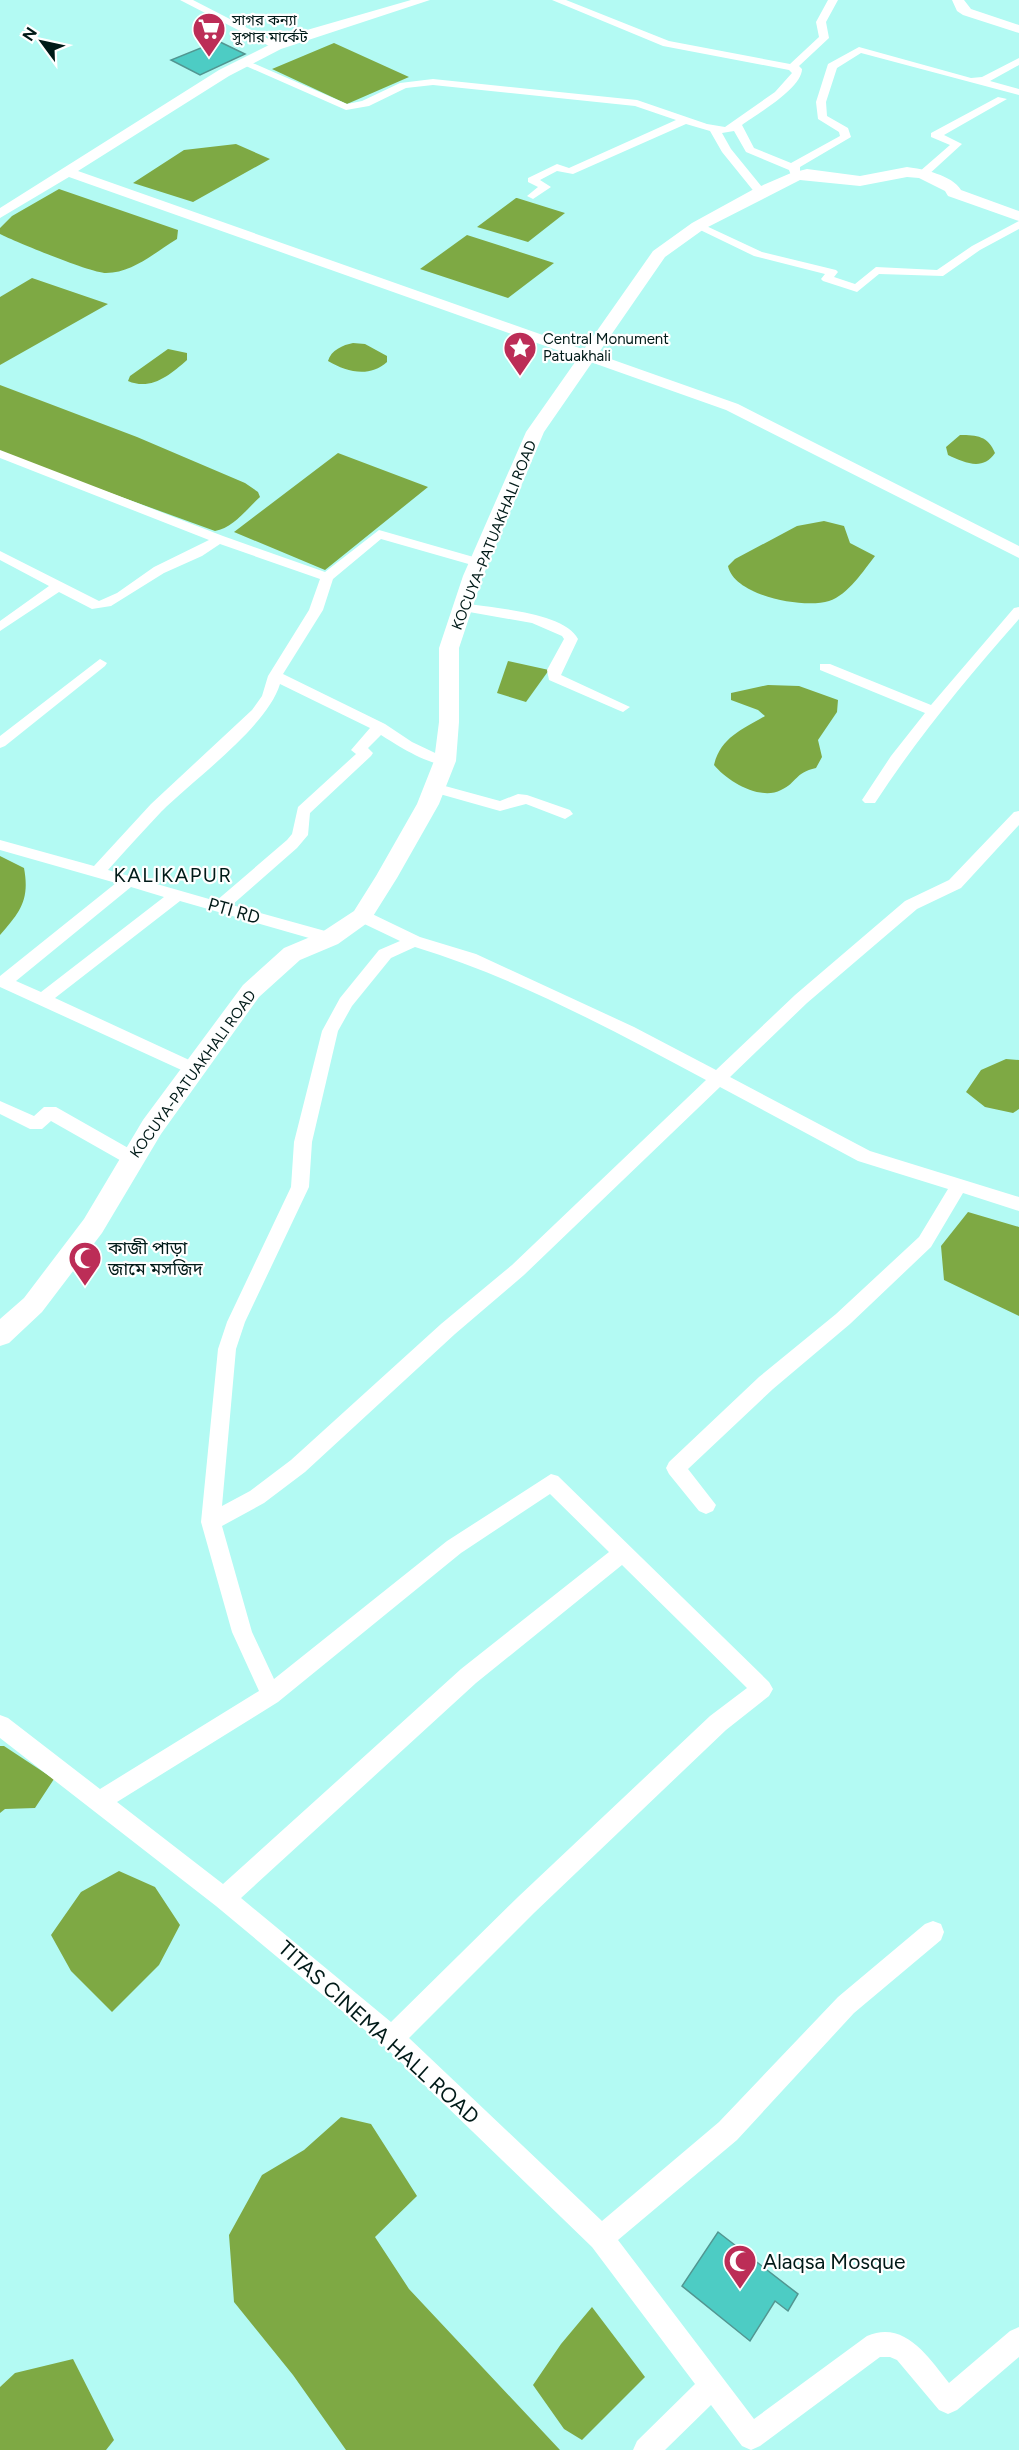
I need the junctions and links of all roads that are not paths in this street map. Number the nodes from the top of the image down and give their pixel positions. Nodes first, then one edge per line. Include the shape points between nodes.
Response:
1 (184, 0) edge
2 (424, 0) edge
3 (557, 0) edge
4 (833, 0) edge
5 (958, 0) edge
6 (1019, 29) edge
7 (277, 46) junction
8 (1019, 61) edge
9 (244, 63) junction
10 (792, 67) junction
11 (980, 81) junction
12 (1019, 92) edge
13 (1002, 99) dead end
14 (685, 120) junction
15 (737, 126) junction
16 (715, 129) junction
17 (69, 172) junction
18 (795, 172) junction
19 (923, 174) junction
20 (760, 192) junction
21 (533, 196) dead end
22 (0, 214) edge
23 (1019, 216) edge
24 (1019, 224) edge
25 (698, 226) junction
26 (589, 353) junction
27 (0, 454) edge
28 (218, 539) junction
29 (1019, 553) edge
30 (0, 555) edge
31 (479, 563) junction
32 (327, 577) junction
33 (58, 586) junction
34 (463, 607) junction
35 (1019, 611) edge
36 (0, 627) edge
37 (100, 663) dead end
38 (825, 667) dead end
39 (275, 676) junction
40 (623, 707) dead end
41 (935, 712) junction
42 (380, 728) junction
43 (0, 743) edge
44 (445, 760) junction
45 (434, 789) junction
46 (870, 800) dead end
47 (565, 814) dead end
48 (1019, 816) edge
49 (0, 845) edge
50 (97, 872) junction
51 (129, 881) junction
52 (177, 895) junction
53 (219, 907) junction
54 (362, 916) junction
55 (330, 938) junction
56 (414, 941) junction
57 (43, 999) junction
58 (194, 1069) junction
59 (718, 1079) junction
60 (0, 1107) edge
61 (131, 1158) junction
62 (959, 1185) junction
63 (1019, 1204) edge
64 (0, 1335) edge
65 (706, 1505) dead end
66 (211, 1522) junction
67 (623, 1553) junction
68 (271, 1695) junction
69 (0, 1725) edge
70 (98, 1803) junction
71 (225, 1898) junction
72 (933, 1932) dead end
73 (392, 2038) junction
74 (601, 2238) junction
75 (1019, 2340) edge
76 (712, 2386) junction
77 (646, 2450) edge

1 - 7 street
2 - 7 street
3 - 10 street via 667,44
4 - 10 street via 819,20 824,38
5 - 6 street via 967,12
7 - 9 street
8 - 11 street
9 - 14 street via 346,107 365,104 404,85 433,82 622,100
9 - 17 street
10 - 15 street via 798,71 794,80
11 - 12 street
11 - 18 street via 965,81 859,50 832,66 821,102 822,117 844,130 846,137
13 - 19 street via 935,135 957,144
14 - 16 street
14 - 21 street via 569,172 557,167 532,180 546,187
15 - 16 street via 726,131
15 - 18 street via 750,150
16 - 20 street via 726,150
17 - 22 street
17 - 26 street
18 - 19 main road, KOCUYA-PATUAKHALI ROAD via 860,181 902,172
18 - 20 main road, KOCUYA-PATUAKHALI ROAD
19 - 23 main road, KOCUYA-PATUAKHALI ROAD via 952,188 954,193
20 - 25 main road, KOCUYA-PATUAKHALI ROAD
24 - 25 street via 939,274 876,270 857,288 827,279 832,272 758,254
25 - 26 main road, KOCUYA-PATUAKHALI ROAD via 659,254
26 - 29 street via 732,407
26 - 31 main road, KOCUYA-PATUAKHALI ROAD via 535,432
27 - 28 street
28 - 32 street
28 - 33 street via 199,554 158,570 109,603 97,606
30 - 33 street
31 - 32 street via 379,534
31 - 34 main road, KOCUYA-PATUAKHALI ROAD
32 - 39 street via 316,610
33 - 36 street
34 - 40 street via 535,619 568,633 571,639 554,677
34 - 44 main road, KOCUYA-PATUAKHALI ROAD via 449,648
35 - 41 street
37 - 43 street
38 - 41 street
39 - 42 street
39 - 50 street via 269,696 257,713 156,808
41 - 46 street via 896,759
42 - 44 street via 407,745
42 - 53 street via 358,750 366,753 303,812 300,835 292,844
44 - 45 main road, KOCUYA-PATUAKHALI ROAD
45 - 47 street via 500,806 527,800
45 - 54 main road, KOCUYA-PATUAKHALI ROAD
48 - 59 street via 955,884 911,905 801,999
49 - 50 street, PTI RD
50 - 51 street, PTI RD
51 - 52 street, PTI RD
51 - 57 street via 4,982
52 - 53 street, PTI RD
52 - 57 street
53 - 55 street, PTI RD
54 - 55 main road, KOCUYA-PATUAKHALI ROAD
54 - 56 street
55 - 58 main road, KOCUYA-PATUAKHALI ROAD via 292,954 268,973
56 - 59 street via 470,958 545,992
56 - 66 street via 386,954 346,1002 330,1031 303,1142 300,1187 227,1349
57 - 58 street
58 - 61 main road, KOCUYA-PATUAKHALI ROAD
59 - 62 street via 864,1156
59 - 66 street via 518,1270 298,1466 257,1497
60 - 61 street via 36,1124 50,1112
61 - 64 main road, KOCUYA-PATUAKHALI ROAD via 70,1258 33,1305
62 - 63 street
62 - 65 street via 925,1242 676,1468
66 - 68 street via 242,1632
67 - 68 street via 551,1482 454,1547
67 - 71 street via 576,1586 456,1686
67 - 73 street via 762,1689 718,1723
68 - 70 street
69 - 70 street, TITAS CINEMA HALL ROAD
70 - 71 street, TITAS CINEMA HALL ROAD
71 - 73 street, TITAS CINEMA HALL ROAD
72 - 74 street via 846,2005 728,2131
73 - 74 street, TITAS CINEMA HALL ROAD
74 - 76 street, TITAS CINEMA HALL ROAD
75 - 76 street, TITAS CINEMA HALL ROAD via 948,2402 906,2352 891,2344 876,2344 751,2437
76 - 77 street

